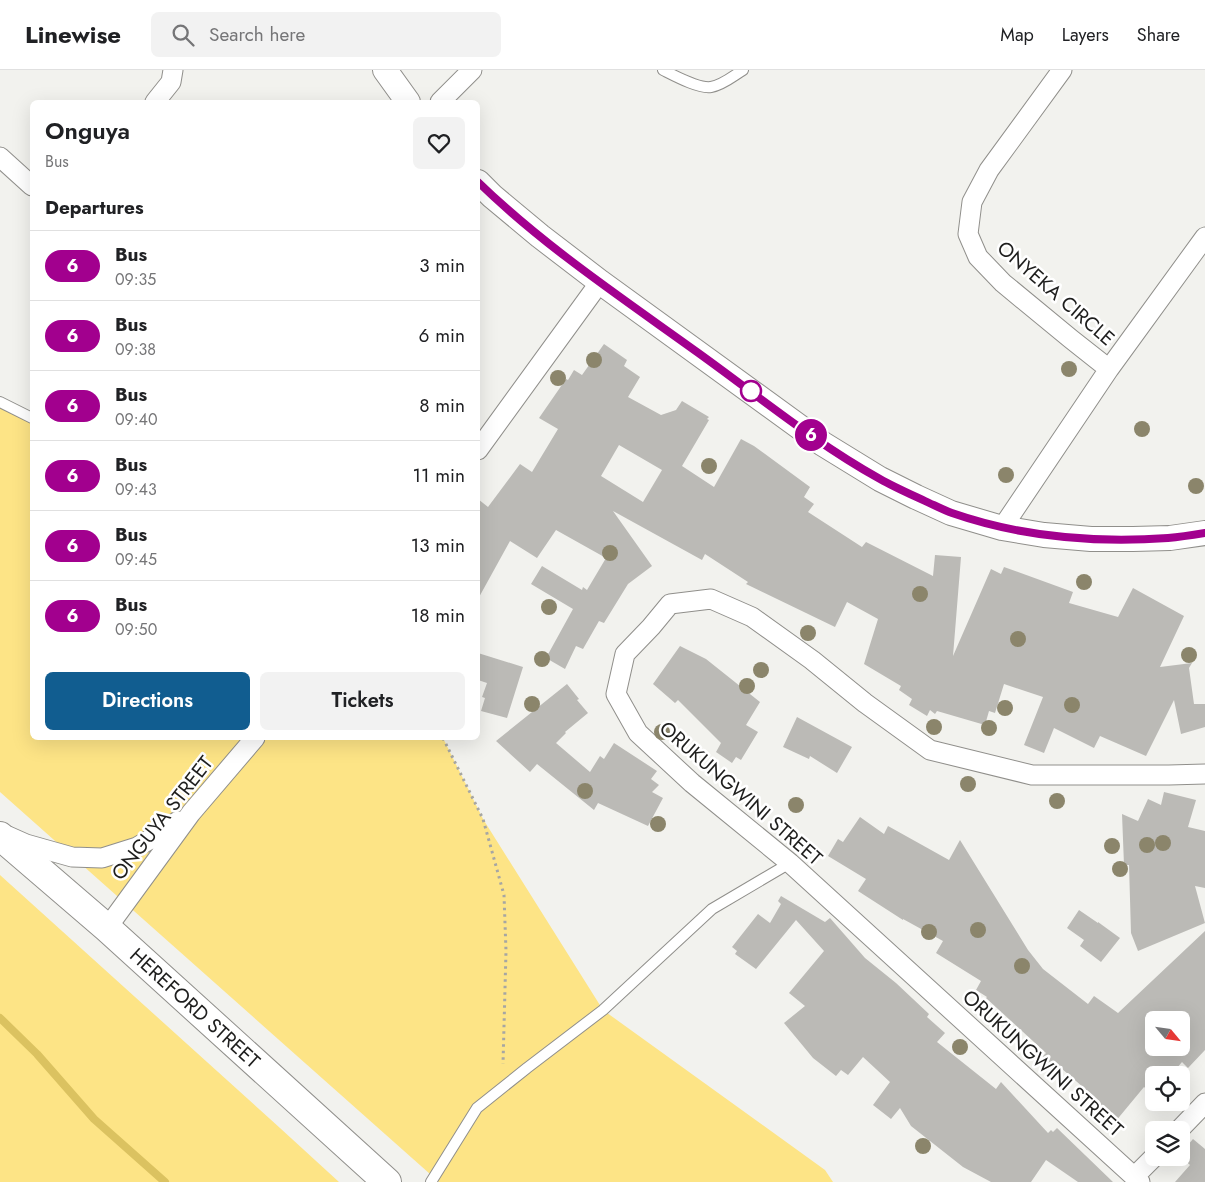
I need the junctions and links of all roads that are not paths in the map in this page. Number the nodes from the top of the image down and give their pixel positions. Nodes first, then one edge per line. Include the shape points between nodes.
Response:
1 (173, 70) edge
2 (385, 70) edge
3 (472, 70) edge
4 (663, 70) edge
5 (743, 70) edge
6 (1062, 70) edge
7 (157, 100) edge
8 (407, 100) edge
9 (442, 100) edge
10 (0, 157) edge
11 (30, 184) edge
12 (480, 184) edge
13 (1205, 237) edge
14 (600, 282) junction
15 (1109, 369) junction
16 (0, 402) edge
17 (30, 417) edge
18 (480, 447) edge
19 (1002, 528) junction
20 (1205, 533) edge
21 (253, 740) edge
22 (1205, 774) edge
23 (191, 813) junction
24 (0, 834) edge
25 (790, 864) junction
26 (107, 928) junction
27 (1205, 1103) edge
28 (1188, 1121) edge
29 (1147, 1166) edge
30 (1137, 1180) edge
31 (387, 1182) edge
32 (431, 1182) edge

1 - 7 street via 171,82
2 - 8 street
3 - 9 street
4 - 5 lane via 695,84 711,87 726,82
6 - 15 street, ONYEKA CIRCLE via 989,170 972,202 968,234 978,256 1003,283
10 - 11 street
12 - 14 street
13 - 15 street, ONYEKA CIRCLE
14 - 18 street
14 - 19 street via 823,444 880,479 951,513
15 - 19 street, ONYEKA CIRCLE
16 - 17 lane
19 - 20 street via 1091,539 1170,538
21 - 23 street, ONGUYA STREET
22 - 25 street, ORUKUNGWINI STREET via 1032,775 930,750 752,617 711,599 670,604 626,654 616,694 638,733 692,784
23 - 24 street via 137,847 102,858 72,857
23 - 26 street, ONGUYA STREET
24 - 26 main road, HEREFORD STREET
25 - 30 street, ORUKUNGWINI STREET
25 - 32 lane via 712,908 604,1010 477,1108
26 - 31 main road, HEREFORD STREET
27 - 28 street
29 - 30 street

